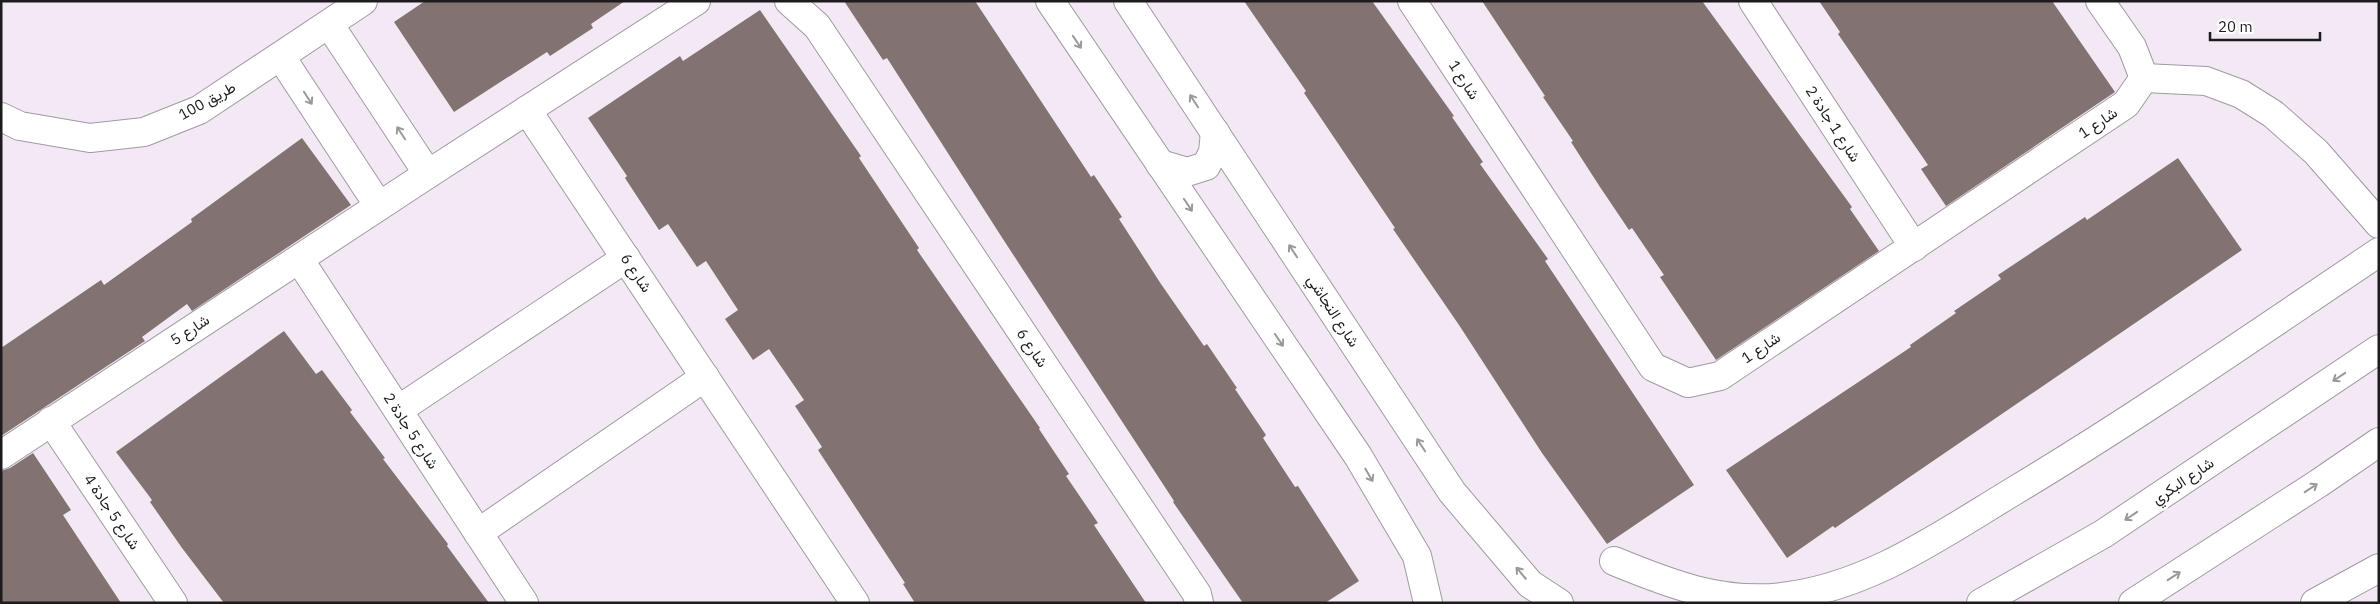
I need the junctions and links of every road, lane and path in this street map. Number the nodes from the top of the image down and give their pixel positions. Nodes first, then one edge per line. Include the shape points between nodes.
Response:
1 (363, 1) edge
2 (696, 1) edge
3 (788, 1) edge
4 (1050, 1) edge
5 (1128, 1) edge
6 (1412, 1) edge
7 (1753, 1) edge
8 (2100, 1) edge
9 (329, 24) junction
10 (281, 57) junction
11 (2144, 78) junction
12 (527, 110) junction
13 (1, 117) edge
14 (1215, 132) junction
15 (1160, 164) junction
16 (428, 174) junction
17 (379, 206) junction
18 (2379, 224) edge
19 (1914, 247) junction
20 (2379, 252) edge
21 (626, 258) junction
22 (299, 259) junction
23 (2379, 349) edge
24 (705, 377) junction
25 (398, 410) junction
26 (51, 421) junction
27 (2379, 442) edge
28 (1, 455) edge
29 (478, 533) junction
30 (1614, 561) dead end
31 (2379, 568) edge
32 (173, 603) edge
33 (524, 603) edge
34 (855, 603) edge
35 (1199, 603) edge
36 (1428, 603) edge
37 (1559, 603) edge
38 (1981, 603) edge
39 (2133, 603) edge
40 (2315, 603) edge

1 - 9 street, طريق 100
2 - 12 street
3 - 35 street, شارع 6 via 817,26 1197,594
4 -> 15 street
14 -> 5 street, شارع النجاشي
6 - 19 street, شارع 1 via 1653,367 1688,383 1720,376
7 - 19 street, شارع 1 جادة 2
8 - 11 street via 2132,47
9 - 10 street, طريق 100
16 -> 9 street
10 - 13 street, طريق 100 via 199,110 144,132 90,138 20,126
10 -> 17 street
11 - 18 street via 2206,81 2241,94 2273,114 2316,152
11 - 19 street, شارع 1 via 2126,104
12 - 16 street, شارع 5
12 - 21 street, شارع 6
14 - 15 street via 1213,152 1206,166 1187,172
37 -> 14 street, شارع النجاشي via 1530,584 1452,492
15 -> 36 street via 1358,456 1417,556
16 - 17 street, شارع 5
17 - 22 street, شارع 5
20 - 30 street via 2106,436 1899,560 1833,588 1782,597 1735,599 1670,584
21 - 24 street, شارع 6
21 - 25 street
22 - 25 street, شارع 5 جادة 2
22 - 26 street, شارع 5
23 -> 38 street, شارع البكري via 2103,534
24 - 29 street
24 - 34 street, شارع 6
25 - 29 street, شارع 5 جادة 2
26 - 28 street, شارع 5
26 - 32 street, شارع 5 جادة 4
39 -> 27 street
29 - 33 street, شارع 5 جادة 2
31 - 40 street

